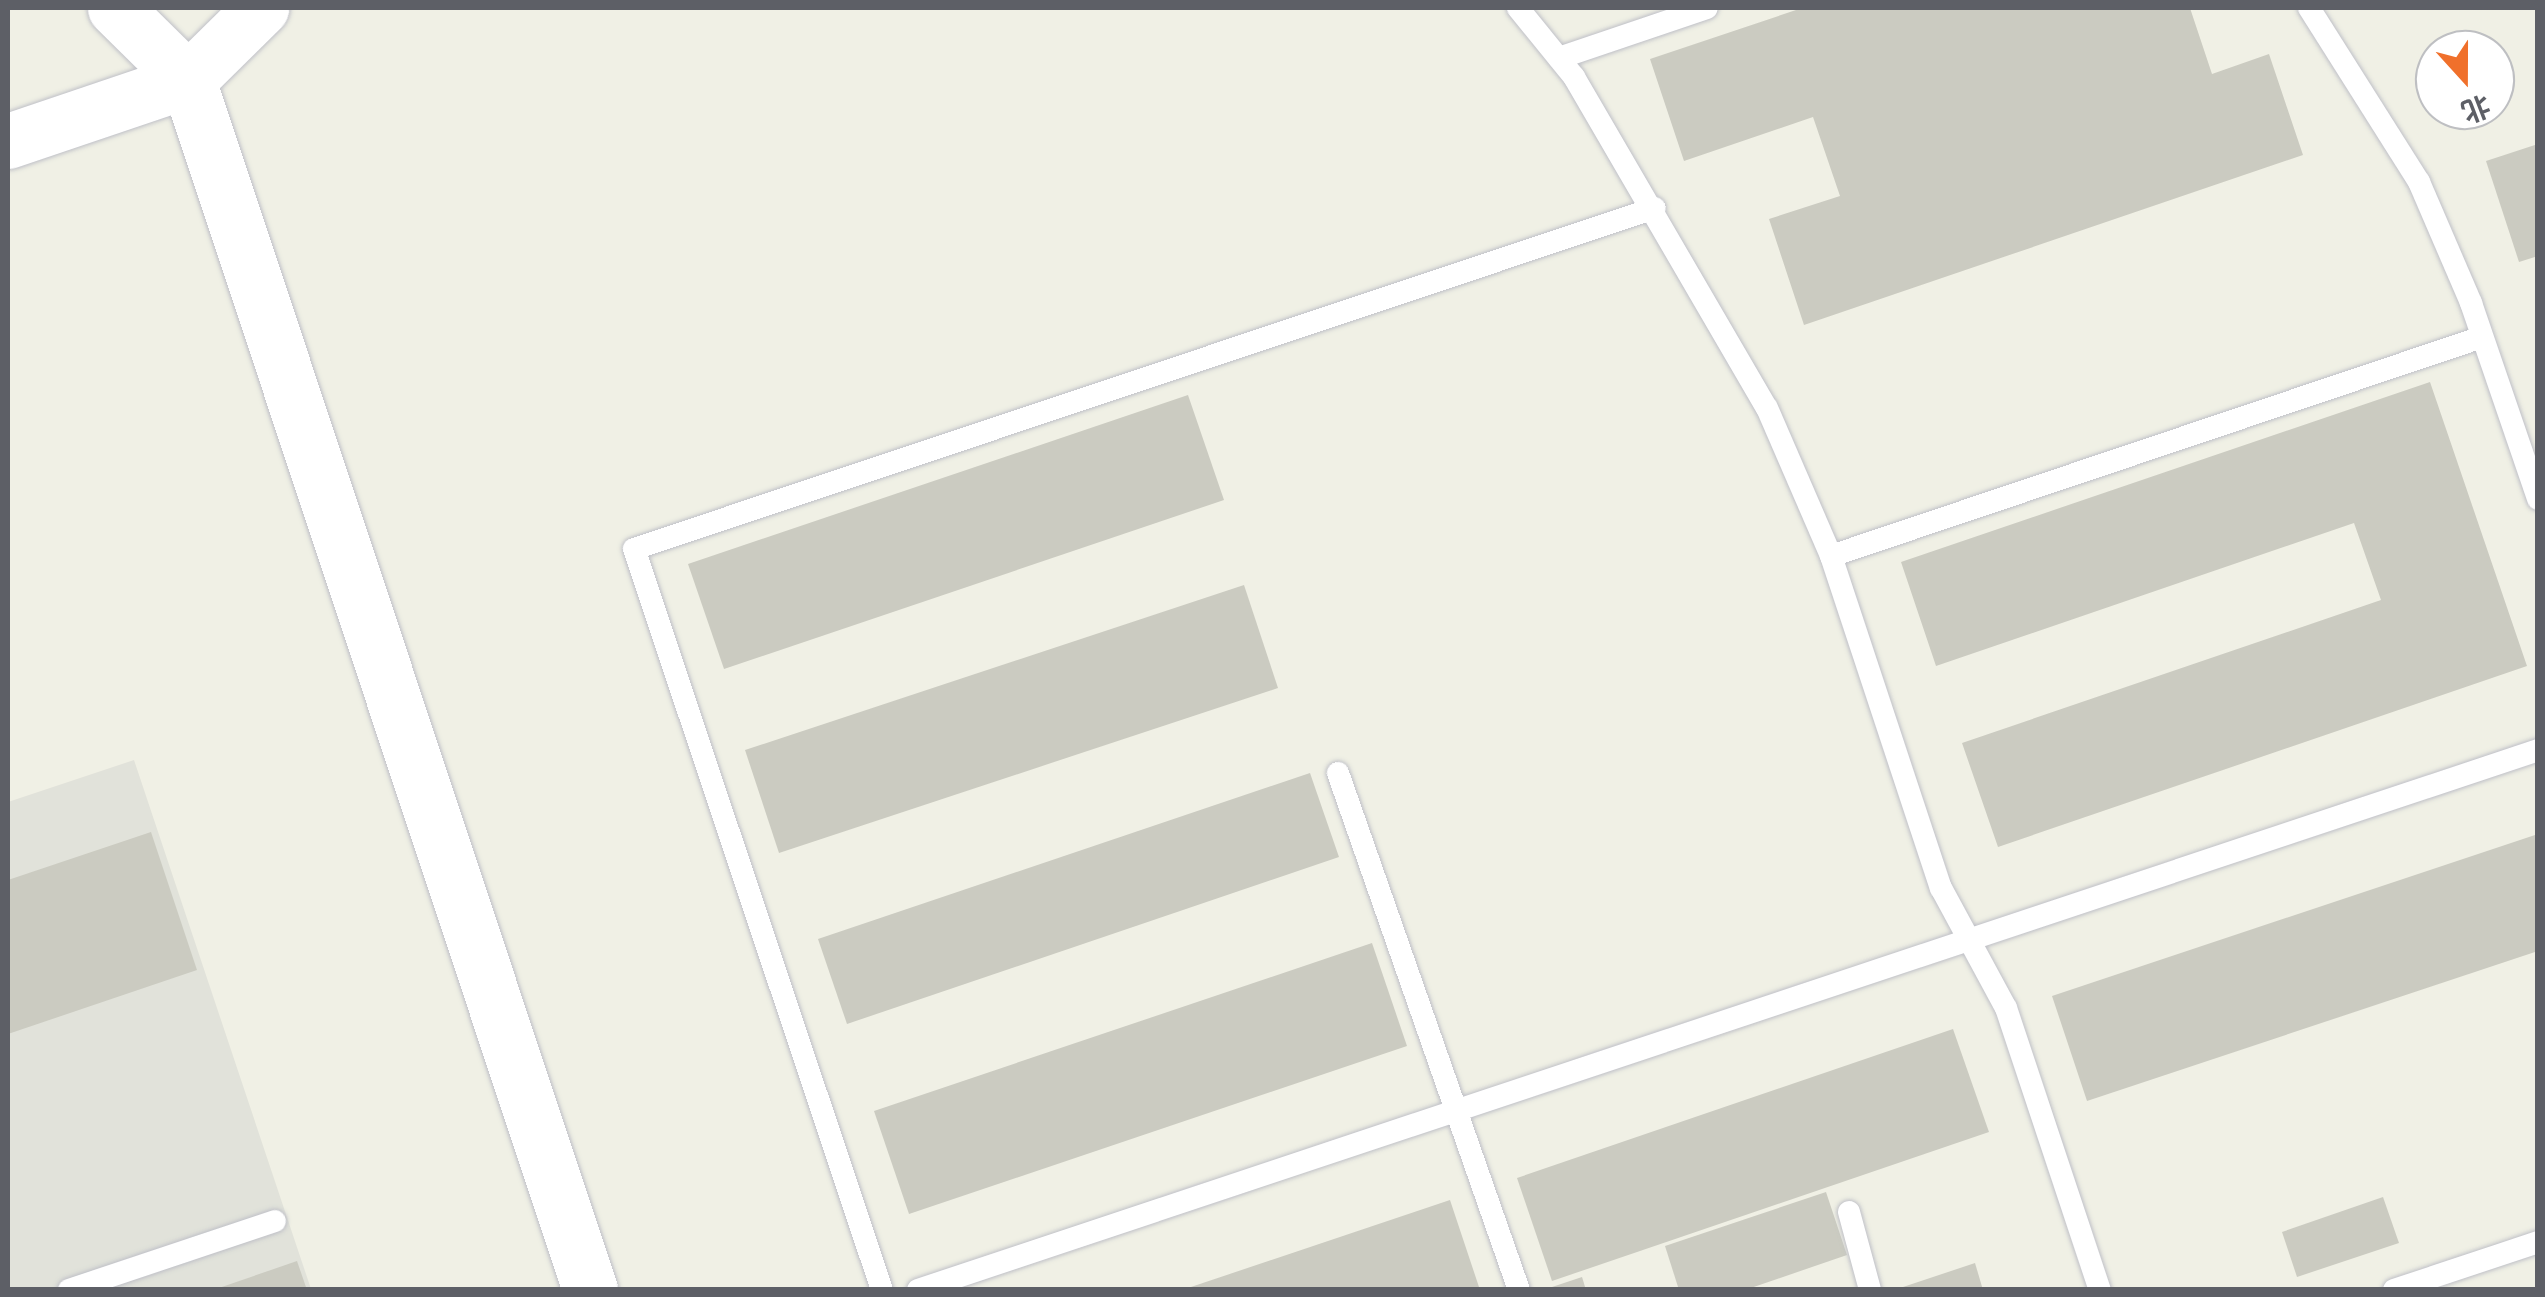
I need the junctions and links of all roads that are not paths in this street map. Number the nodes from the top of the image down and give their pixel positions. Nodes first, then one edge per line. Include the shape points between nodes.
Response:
1 (116, 8) edge
2 (261, 8) edge
3 (1518, 8) edge
4 (1706, 8) edge
5 (2308, 8) edge
6 (1559, 58) junction
7 (188, 80) junction
8 (8, 141) edge
9 (1655, 208) junction
10 (2482, 337) junction
11 (2538, 499) edge
12 (1831, 556) junction
13 (2538, 750) edge
14 (1338, 774) dead end
15 (1969, 939) junction
16 (1456, 1111) junction
17 (1849, 1212) dead end
18 (275, 1221) dead end
19 (2538, 1242) edge
20 (69, 1290) edge
21 (590, 1290) edge
22 (882, 1290) edge
23 (918, 1290) edge
24 (1519, 1290) edge
25 (1870, 1290) edge
26 (2100, 1290) edge
27 (2394, 1290) edge

1 - 7 street
2 - 7 street
3 - 6 lane
4 - 6 lane
5 - 10 lane via 2419,182
6 - 9 lane
7 - 8 street
7 - 21 street
9 - 12 lane via 1767,408
9 - 22 lane via 634,549
10 - 11 lane
10 - 12 lane
12 - 15 lane via 1941,888
13 - 15 lane
14 - 16 lane
15 - 16 lane
15 - 26 lane via 2006,1008
16 - 23 lane
16 - 24 lane
17 - 25 lane
18 - 20 lane
19 - 27 lane

